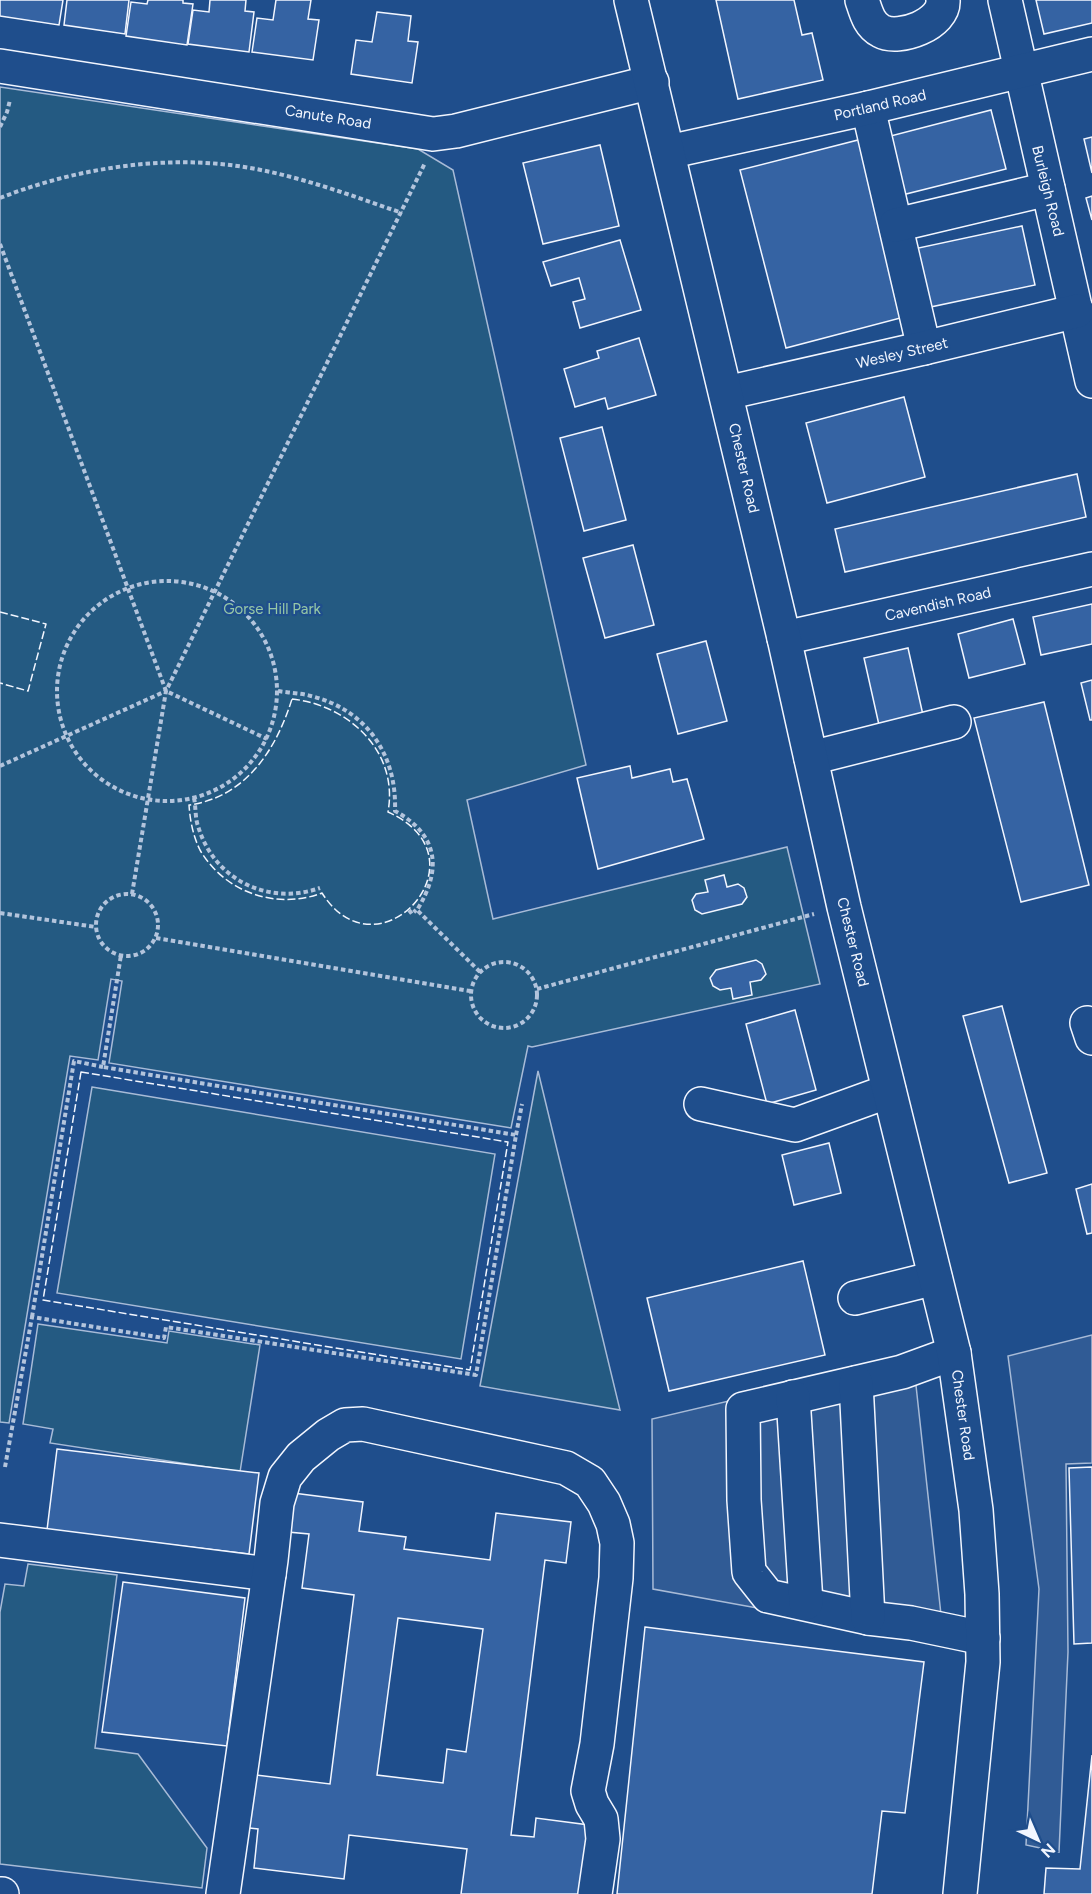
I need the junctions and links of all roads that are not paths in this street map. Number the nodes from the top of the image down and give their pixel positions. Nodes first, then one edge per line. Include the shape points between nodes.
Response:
1 (631, 0) edge
2 (862, 0) edge
3 (943, 0) edge
4 (1005, 0) edge
5 (1092, 54) edge
6 (0, 66) edge
7 (1020, 73) junction
8 (652, 82) junction
9 (868, 108) junction
10 (668, 152) junction
11 (1048, 189) junction
12 (896, 225) junction
13 (1077, 311) junction
14 (924, 348) junction
15 (1092, 381) edge
16 (726, 393) junction
17 (1092, 570) edge
18 (784, 638) junction
19 (954, 722) dead end
20 (810, 758) junction
21 (889, 1091) junction
22 (700, 1104) dead end
23 (935, 1278) junction
24 (855, 1298) dead end
25 (954, 1353) junction
26 (856, 1383) junction
27 (793, 1397) junction
28 (0, 1540) edge
29 (269, 1574) junction
30 (806, 1603) junction
31 (868, 1618) junction
32 (983, 1638) junction
33 (223, 1894) edge
34 (595, 1894) edge
35 (960, 1894) edge

1 - 8 main road, Chester Road
2 - 3 main road via 871,24 892,34 929,24 944,7
4 - 7 main road, Burleigh Road
5 - 7 main road, Portland Road
6 - 8 main road, Canute Road via 433,134
7 - 9 main road, Portland Road
7 - 11 main road, Burleigh Road
8 - 10 main road, Chester Road
9 - 10 main road, Portland Road
9 - 12 main road
10 - 16 main road, Chester Road
11 - 12 main road
11 - 13 main road, Burleigh Road
12 - 14 main road
13 - 14 main road, Wesley Street
13 - 15 main road, Burleigh Road
14 - 16 main road, Wesley Street
16 - 18 main road, Chester Road
17 - 18 main road, Cavendish Road
18 - 20 main road, Chester Road
19 - 20 main road
20 - 21 main road, Chester Road
21 - 22 main road via 795,1125
21 - 23 main road, Chester Road
23 - 24 main road
23 - 25 main road, Chester Road
25 - 26 main road
25 - 32 main road, Chester Road via 976,1510
26 - 27 main road
26 - 31 main road
27 - 30 main road
27 - 30 main road via 743,1409 744,1500 749,1572 768,1596
28 - 29 main road
29 - 33 main road
29 - 34 main road via 277,1503 285,1477 301,1457 345,1425 363,1424 566,1468 590,1482 604,1503 617,1543 600,1720 588,1791 602,1819
30 - 31 main road
31 - 32 main road
32 - 35 main road, Chester Road

